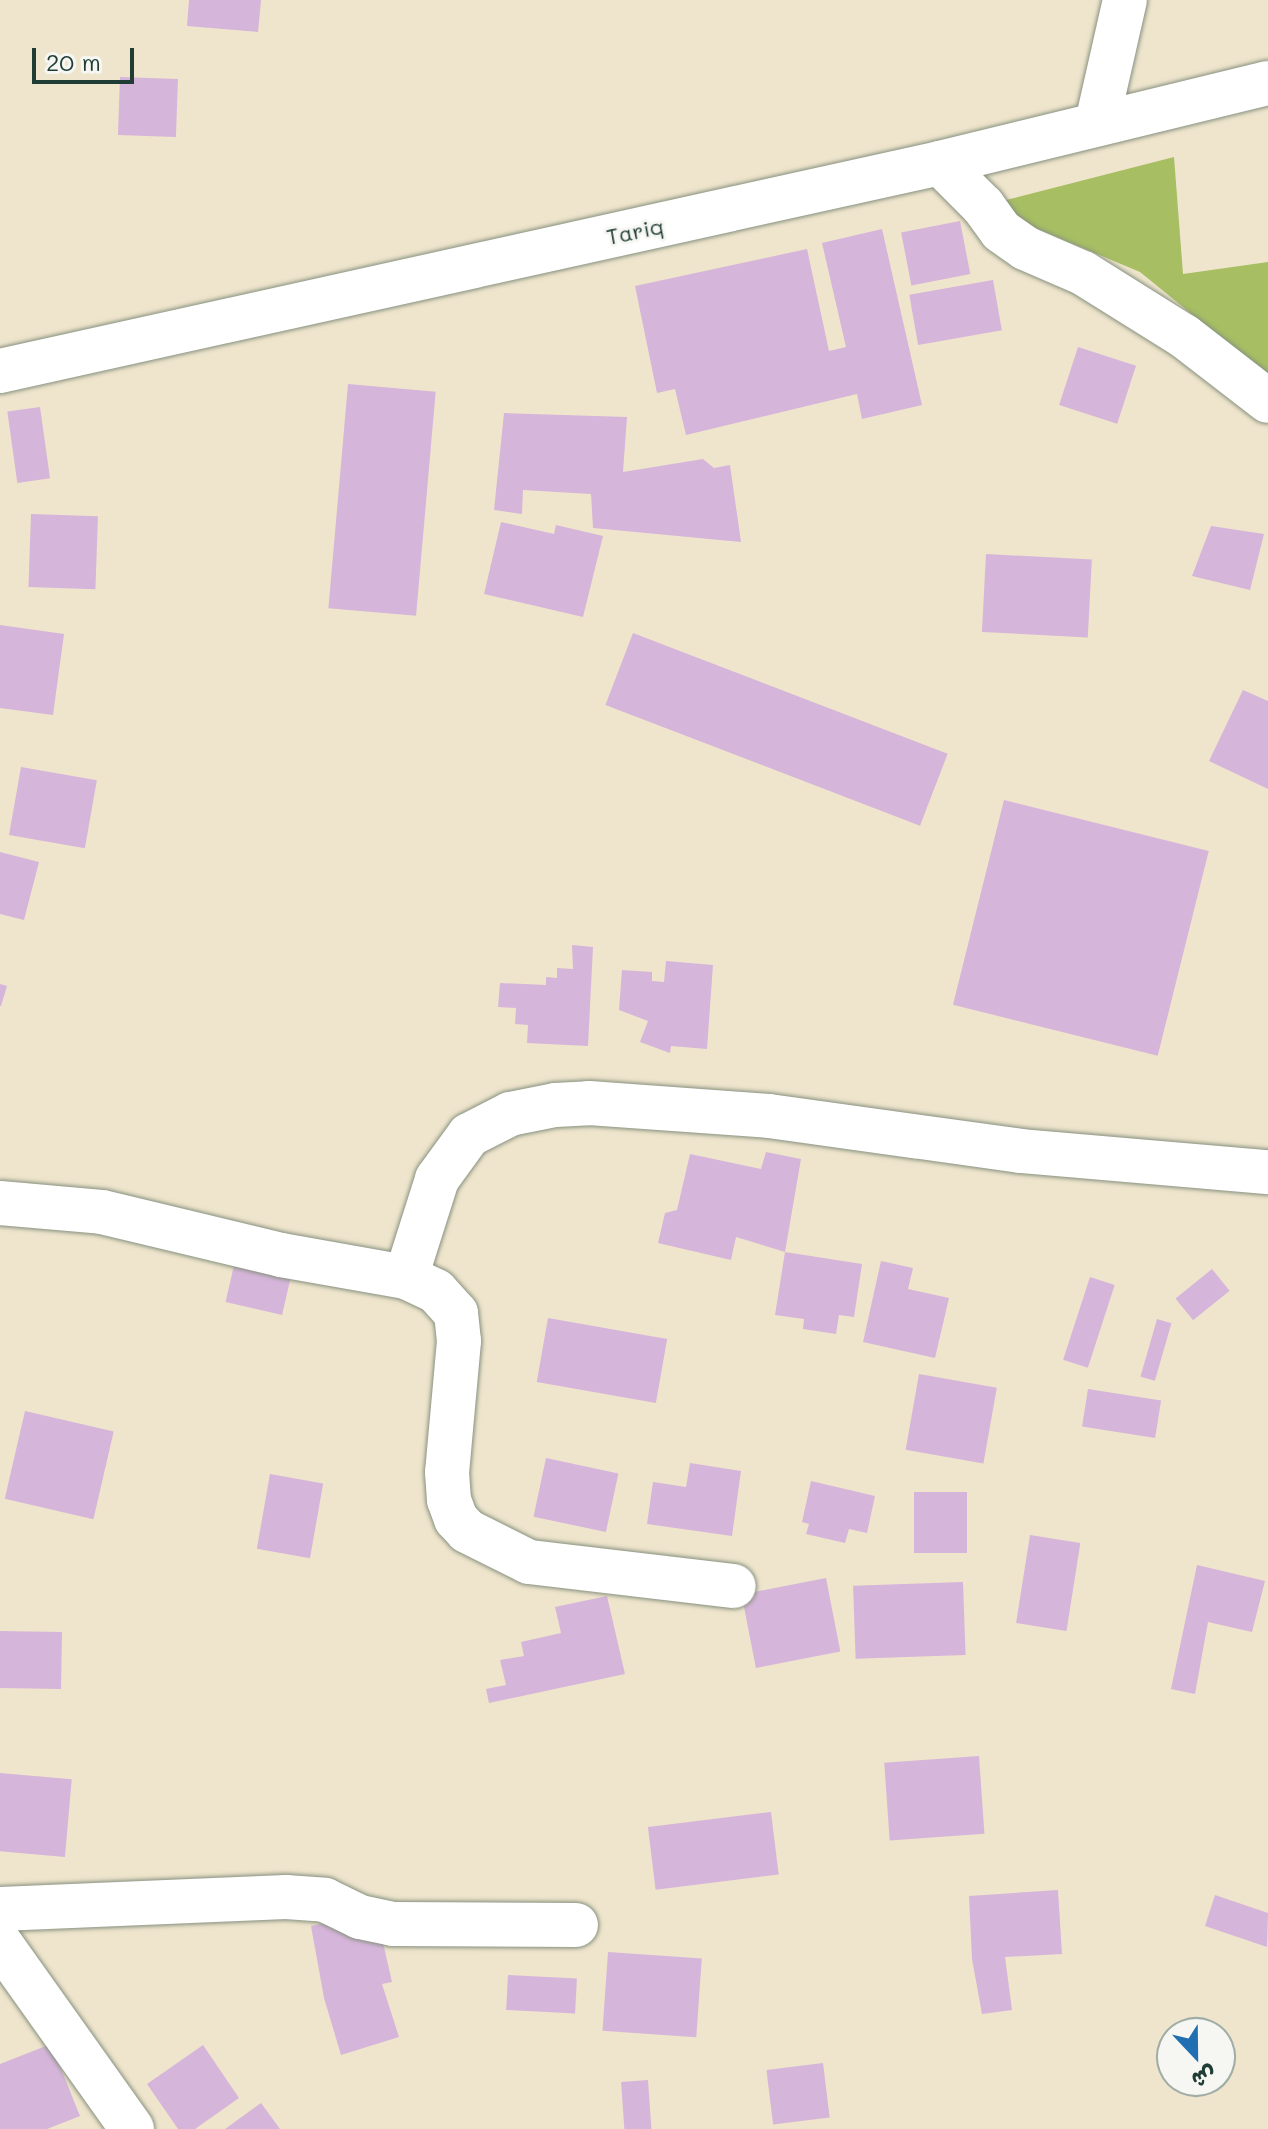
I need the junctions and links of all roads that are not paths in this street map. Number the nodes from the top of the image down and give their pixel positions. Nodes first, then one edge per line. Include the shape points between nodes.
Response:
1 (1125, 0) edge
2 (1268, 83) edge
3 (1097, 123) junction
4 (940, 163) junction
5 (0, 371) edge
6 (1268, 401) edge
7 (1268, 1172) edge
8 (0, 1203) edge
9 (406, 1277) junction
10 (734, 1586) dead end
11 (0, 1909) edge
12 (576, 1925) dead end
13 (0, 1943) edge
14 (132, 2129) edge

1 - 3 street
2 - 3 street, Tariq
3 - 4 street, Tariq
4 - 5 street, Tariq
4 - 6 street via 1001,231 1025,248 1083,273 1184,336
7 - 9 street via 1021,1151 769,1116 555,1105 510,1114 469,1135 437,1179
8 - 9 street via 102,1212 281,1255
9 - 10 street via 436,1291 456,1313 459,1341 447,1472 449,1500 467,1531 529,1562
11 - 12 street via 286,1897 325,1900 360,1917 393,1924
13 - 14 street

